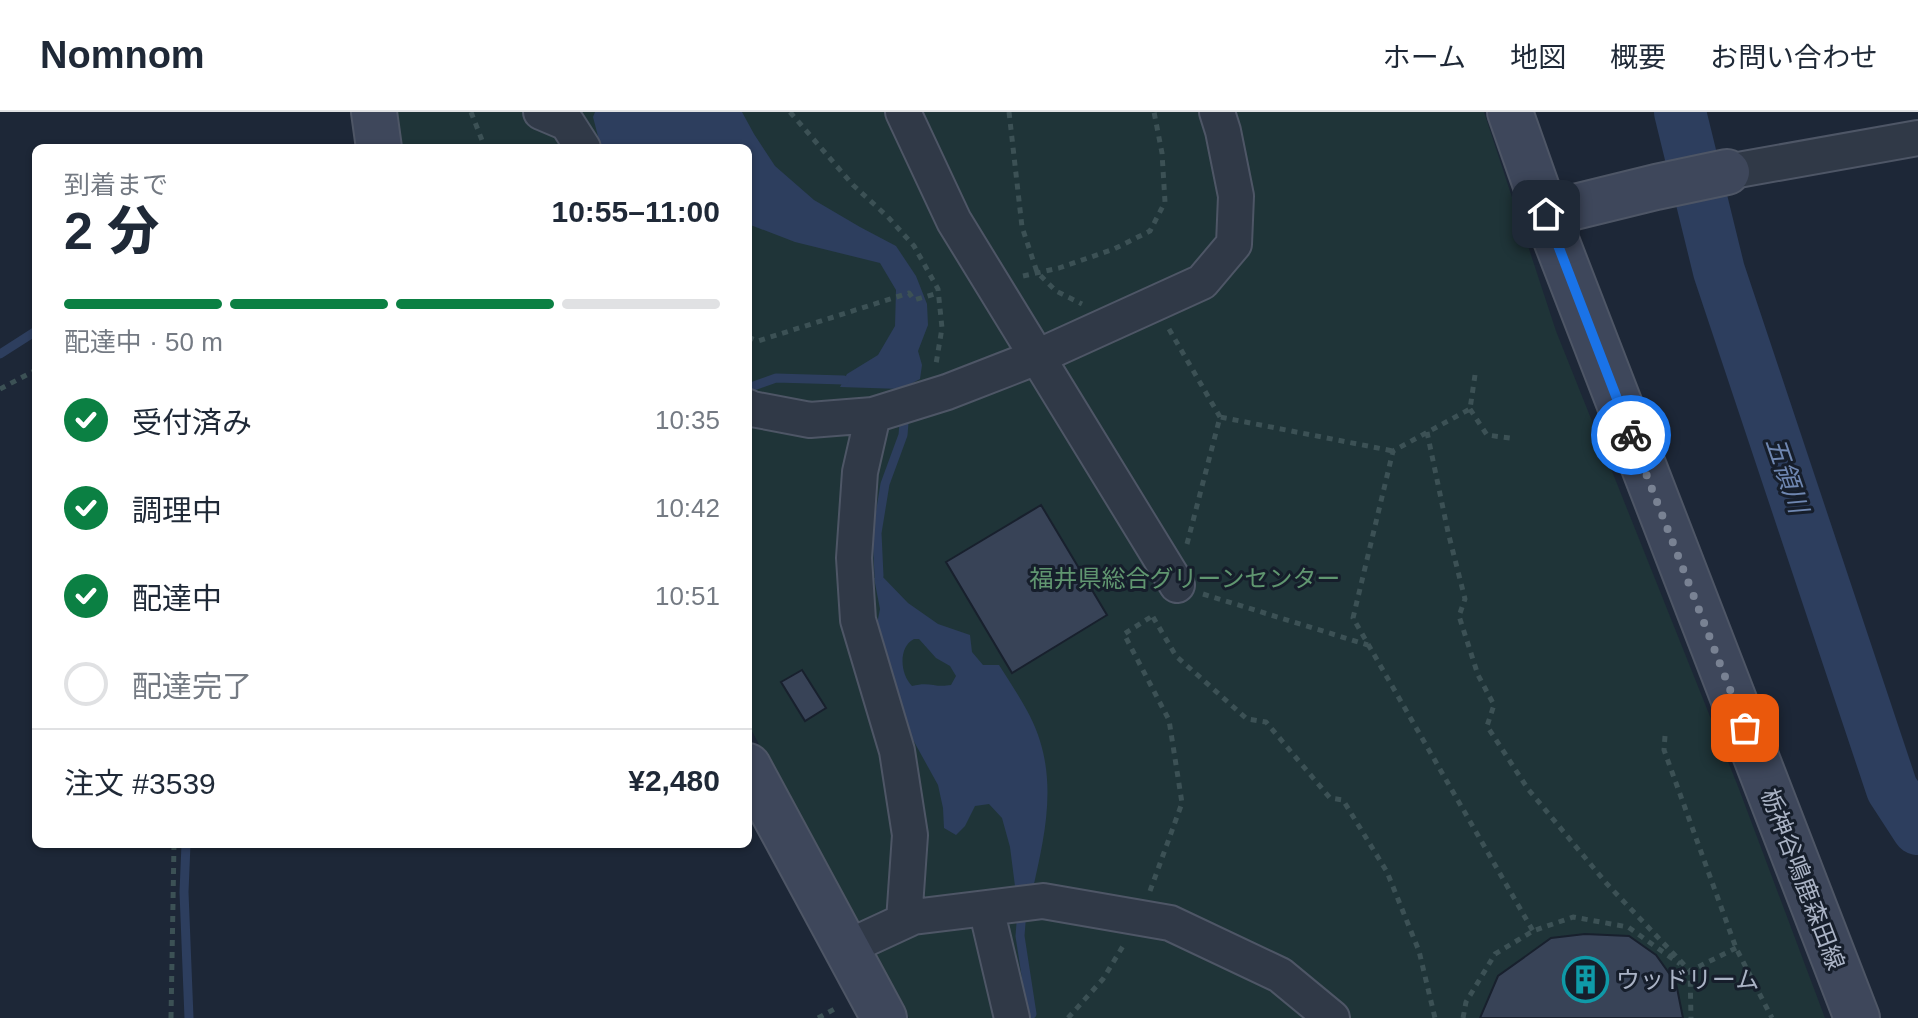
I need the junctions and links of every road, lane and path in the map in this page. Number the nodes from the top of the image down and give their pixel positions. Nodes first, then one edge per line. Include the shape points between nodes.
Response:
1 (374, 112) edge
2 (471, 112) edge
3 (541, 112) edge
4 (790, 112) edge
5 (903, 112) edge
6 (1009, 112) edge
7 (1154, 112) edge
8 (1217, 112) edge
9 (1510, 112) edge
10 (1918, 138) edge
11 (378, 144) edge
12 (483, 144) edge
13 (580, 144) edge
14 (1727, 172) joint
15 (1546, 214) junction
16 (1037, 272) junction
17 (993, 284) junction
18 (938, 293) junction
19 (1141, 310) junction
20 (752, 339) edge
21 (1037, 357) junction
22 (32, 372) edge
23 (1475, 375) dead end
24 (0, 389) edge
25 (930, 397) junction
26 (752, 409) edge
27 (1470, 409) junction
28 (873, 415) junction
29 (1220, 417) junction
30 (1427, 432) junction
31 (1510, 438) dead end
32 (1393, 451) junction
33 (1177, 585) junction
34 (1153, 617) junction
35 (1368, 645) junction
36 (1665, 736) dead end
37 (752, 773) edge
38 (174, 848) edge
39 (986, 908) junction
40 (1139, 918) junction
41 (904, 921) junction
42 (1533, 931) junction
43 (846, 948) junction
44 (1736, 948) junction
45 (1690, 971) junction
46 (171, 1018) edge
47 (884, 1018) edge
48 (1012, 1018) edge
49 (1068, 1018) edge
50 (1332, 1018) edge
51 (1435, 1018) edge
52 (1463, 1018) edge
53 (1691, 1018) edge
54 (1772, 1018) edge
55 (1857, 1018) edge

1 - 11 main road
2 - 12 path
3 - 13 street via 567,123
4 - 18 path via 914,246
5 - 17 street via 954,221
6 - 16 path via 1022,227
7 - 16 path via 1165,202 1150,231 1114,249
8 - 19 street via 1236,196 1234,244 1202,282
9 - 15 main road, 栃神谷鳴鹿森田線
10 - 14 street
14 - 15 main road
15 - 55 main road, 栃神谷鳴鹿森田線
16 - 17 path
16 - 19 path via 1056,291 1093,309
17 - 21 street
18 - 20 path via 914,300 909,293
18 - 25 path via 942,328
19 - 21 street
19 - 29 path
21 - 25 street
21 - 33 street
22 - 24 path
23 - 27 path
25 - 28 street
26 - 28 street via 810,420
27 - 30 path
27 - 31 path via 1487,435
28 - 41 street via 860,472 854,558 858,620 897,751 910,835
29 - 32 path
29 - 33 path
30 - 32 path
30 - 45 path via 1465,599 1459,616 1494,705 1487,726 1537,801
32 - 35 path via 1353,618
33 - 34 path
33 - 35 path
34 - 40 path via 1124,634 1169,720 1182,803
34 - 51 path via 1176,656 1247,719 1266,722 1330,798 1343,800 1387,872 1419,951
35 - 42 path
36 - 44 path via 1664,750
37 - 43 main road
38 - 46 path
39 - 40 street via 1043,901
39 - 41 street
39 - 48 street
40 - 49 path via 1103,979
40 - 50 street via 1170,923 1280,975
41 - 43 street
42 - 45 path via 1573,917 1628,927
42 - 52 path via 1495,954 1466,1002
43 - 47 main road
44 - 45 path
44 - 54 path
45 - 53 path

